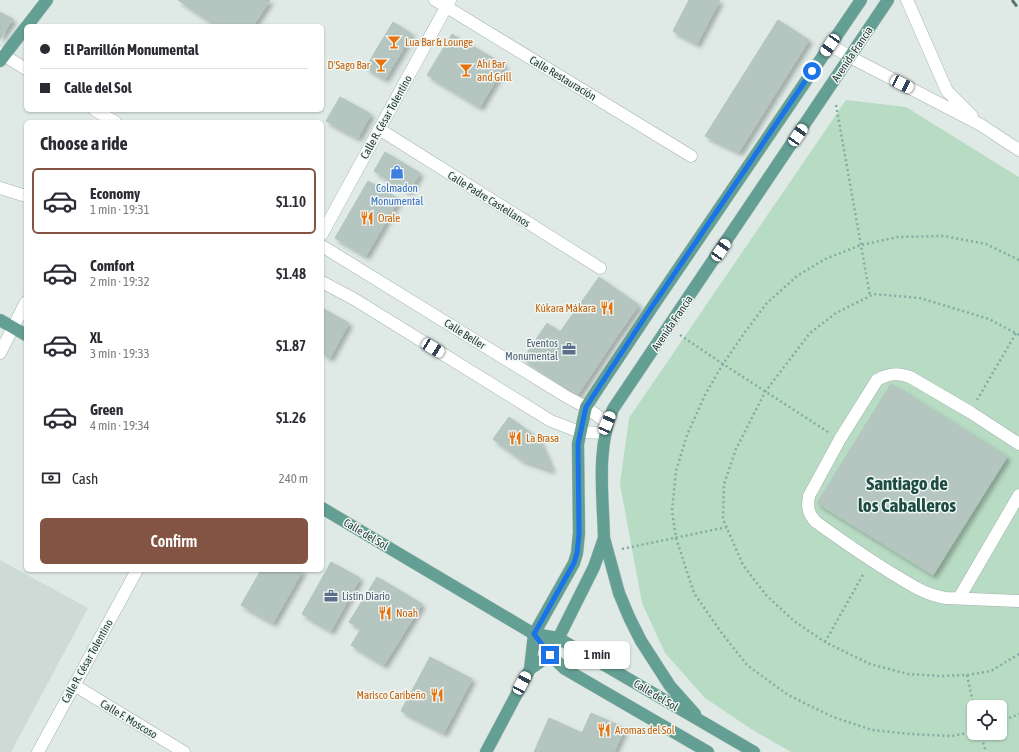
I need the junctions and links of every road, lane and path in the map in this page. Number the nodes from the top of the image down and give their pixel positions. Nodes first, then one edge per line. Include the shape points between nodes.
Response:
1 (47, 0) edge
2 (435, 0) edge
3 (861, 0) edge
4 (888, 0) edge
5 (907, 0) edge
6 (448, 4) edge
7 (28, 24) edge
8 (24, 28) edge
9 (830, 45) junction
10 (1, 56) edge
11 (850, 57) junction
12 (24, 68) edge
13 (832, 83) junction
14 (98, 112) edge
15 (112, 120) edge
16 (981, 125) junction
17 (379, 129) junction
18 (1019, 150) edge
19 (691, 156) dead end
20 (0, 188) edge
21 (24, 195) edge
22 (324, 230) edge
23 (861, 245) junction
24 (324, 247) edge
25 (1019, 260) edge
26 (600, 268) dead end
27 (324, 283) edge
28 (870, 296) junction
29 (24, 306) edge
30 (0, 320) edge
31 (13, 327) junction
32 (669, 327) junction
33 (1016, 333) junction
34 (24, 334) edge
35 (1019, 335) edge
36 (0, 353) edge
37 (723, 364) junction
38 (765, 392) junction
39 (586, 407) junction
40 (970, 412) junction
41 (606, 428) junction
42 (580, 432) junction
43 (840, 439) junction
44 (1019, 444) edge
45 (1019, 496) edge
46 (324, 509) edge
47 (727, 527) junction
48 (604, 538) junction
49 (676, 538) junction
50 (607, 552) junction
51 (872, 561) junction
52 (136, 572) edge
53 (959, 598) junction
54 (1019, 601) edge
55 (534, 634) junction
56 (558, 638) junction
57 (825, 642) junction
58 (1019, 654) edge
59 (550, 655) junction
60 (530, 669) junction
61 (967, 675) junction
62 (74, 685) junction
63 (972, 700) edge
64 (1019, 714) edge
65 (1007, 719) edge
66 (704, 724) junction
67 (967, 733) edge
68 (982, 740) edge
69 (38, 752) edge
70 (184, 752) edge
71 (486, 752) edge
72 (708, 752) edge
73 (754, 752) edge
74 (986, 752) edge

1 - 7 main road
2 - 6 street, Calle Restauración
3 - 9 main road, Avenida Francia
4 - 11 main road, Avenida Francia
5 - 16 street via 947,91
6 - 17 street, Calle R. César Tolentino
6 - 19 street, Calle Restauración
8 - 10 main road
9 - 11 street
9 - 39 main road, Avenida Francia
10 - 12 street
11 - 13 main road, Avenida Francia
11 - 16 street
13 - 23 path
13 - 32 main road, Avenida Francia
14 - 15 street
16 - 18 street
17 - 22 street, Calle R. César Tolentino
17 - 26 street, Calle Padre Castellanos
20 - 21 street
23 - 25 path via 898,237 944,236 986,244
23 - 28 path
23 - 37 path via 825,259 796,276 767,303
24 - 39 street, Calle Beller
27 - 42 street via 552,421
28 - 33 path via 874,294 920,298 989,319
28 - 38 path via 836,313 810,333
29 - 31 street
30 - 31 main road
31 - 34 main road
31 - 36 street
32 - 37 path
32 - 41 main road, Avenida Francia via 613,409
33 - 35 path
33 - 40 path
37 - 38 path
37 - 49 path via 704,396 687,435 676,471 672,511
38 - 43 path
38 - 47 path via 736,449 724,484 723,519
39 - 41 street, Calle Beller
39 - 42 main road, Avenida Francia
40 - 43 street via 910,377 898,374 885,375 877,380
40 - 44 street
41 - 42 street
41 - 48 main road, Avenida Francia via 603,452
42 - 55 main road, Avenida Francia via 577,553 571,570
43 - 51 street via 809,496 808,510 816,522
45 - 53 street
46 - 55 main road, Calle del Sol
47 - 49 path
47 - 57 path via 743,565 766,595 794,621
48 - 50 main road
48 - 56 main road, Avenida Francia via 594,567
49 - 50 path
49 - 67 path via 694,593 721,632 747,665 788,695 833,718 872,730 951,736
50 - 66 main road via 619,593 641,641 670,686
51 - 53 street via 921,591 935,596
51 - 57 path
52 - 62 street, Calle R. César Tolentino
53 - 54 street
55 - 56 main road, Calle del Sol
55 - 59 main road, Calle del Sol
55 - 60 main road, Avenida Francia
56 - 59 main road, Avenida Francia
56 - 66 main road, Calle del Sol
57 - 61 path via 870,664 908,674
58 - 61 path via 991,671
59 - 60 main road, Avenida Francia
59 - 72 main road, Calle del Sol via 565,669
60 - 71 main road, Avenida Francia
61 - 63 path
62 - 69 street, Calle R. César Tolentino
62 - 70 street, Calle F. Moscoso
64 - 65 path
66 - 73 main road, Calle del Sol
68 - 74 path

